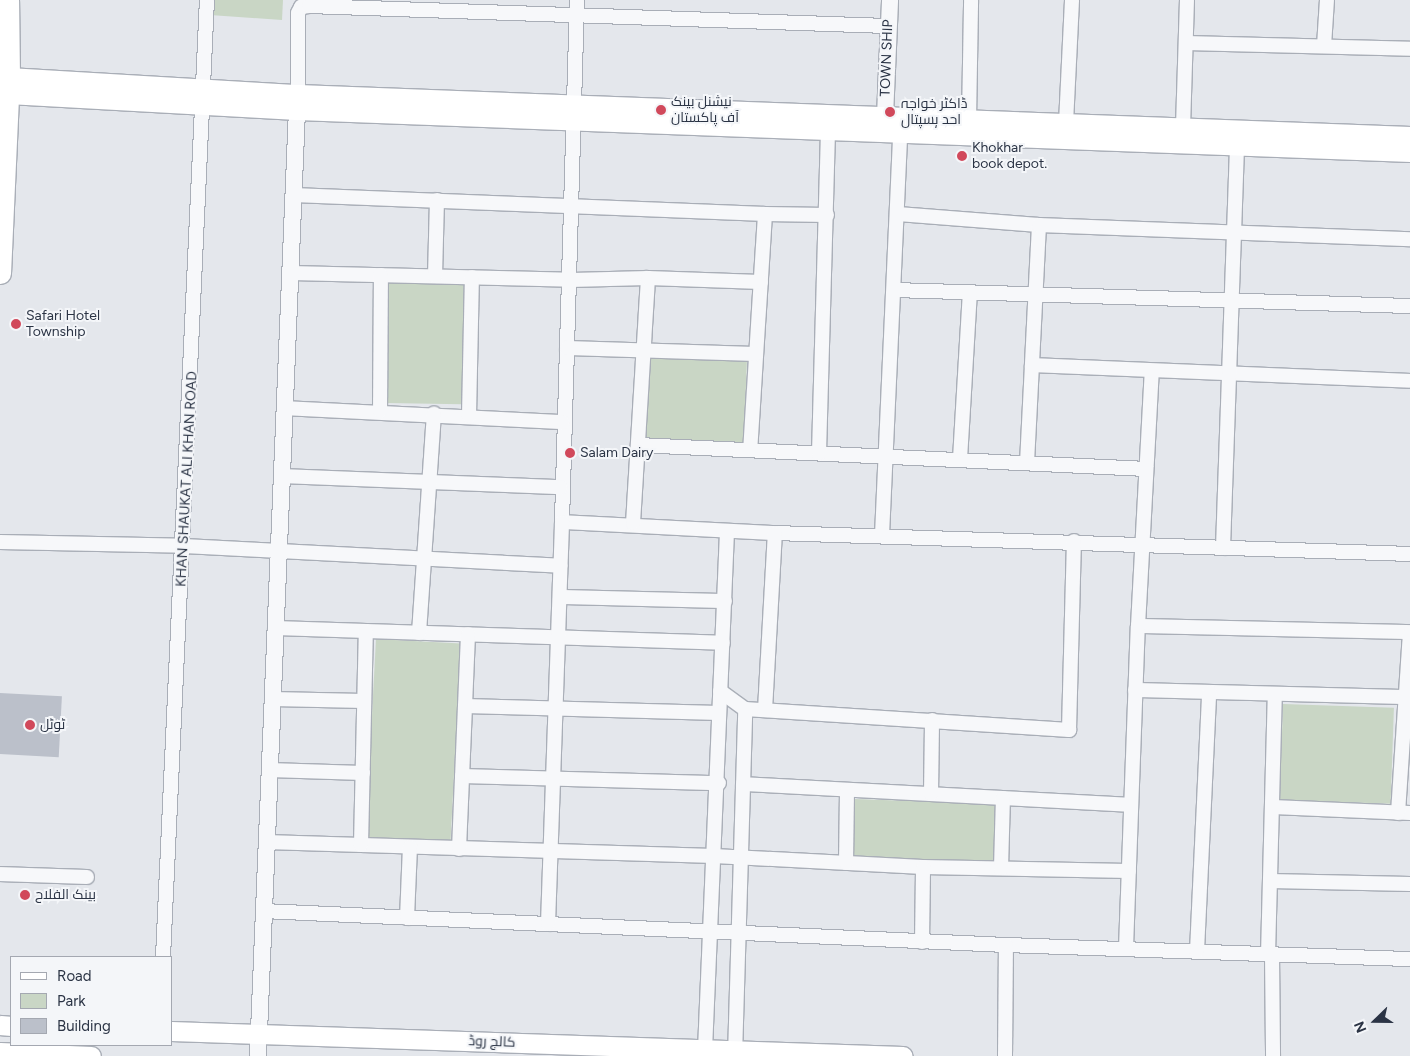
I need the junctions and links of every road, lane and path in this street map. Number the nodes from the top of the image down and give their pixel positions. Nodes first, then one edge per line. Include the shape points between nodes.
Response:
1 (8, 0) edge
2 (207, 0) edge
3 (577, 0) edge
4 (890, 0) edge
5 (971, 0) edge
6 (1072, 0) edge
7 (1187, 0) edge
8 (1327, 0) edge
9 (426, 6) edge
10 (576, 17) junction
11 (888, 26) junction
12 (1186, 43) junction
13 (1324, 46) junction
14 (1410, 49) edge
15 (8, 86) junction
16 (204, 97) junction
17 (298, 102) junction
18 (572, 113) junction
19 (885, 116) junction
20 (968, 120) junction
21 (1066, 123) junction
22 (1183, 127) junction
23 (828, 128) junction
24 (900, 132) junction
25 (1410, 136) edge
26 (1237, 138) junction
27 (1410, 152) edge
28 (294, 195) junction
29 (437, 200) junction
30 (572, 204) junction
31 (765, 214) junction
32 (898, 214) junction
33 (827, 215) junction
34 (1040, 225) junction
35 (1233, 232) junction
36 (1410, 239) edge
37 (0, 273) edge
38 (291, 273) junction
39 (381, 275) junction
40 (435, 276) junction
41 (472, 278) junction
42 (648, 278) junction
43 (571, 280) junction
44 (761, 282) junction
45 (894, 290) junction
46 (970, 292) junction
47 (1036, 293) junction
48 (1230, 302) junction
49 (1410, 306) edge
50 (567, 348) junction
51 (643, 352) junction
52 (756, 354) junction
53 (1032, 365) junction
54 (1152, 371) junction
55 (1228, 375) junction
56 (1410, 381) edge
57 (285, 408) junction
58 (380, 411) junction
59 (434, 414) junction
60 (469, 416) junction
61 (563, 422) junction
62 (638, 445) junction
63 (750, 450) junction
64 (819, 453) junction
65 (886, 456) junction
66 (960, 459) junction
67 (1027, 463) junction
68 (1146, 469) junction
69 (282, 476) junction
70 (431, 480) junction
71 (561, 487) junction
72 (562, 522) junction
73 (633, 523) junction
74 (727, 531) junction
75 (775, 533) junction
76 (882, 535) junction
77 (1074, 541) junction
78 (0, 542) edge
79 (1144, 545) junction
80 (184, 546) junction
81 (1223, 548) junction
82 (278, 552) junction
83 (1410, 554) edge
84 (426, 559) junction
85 (560, 566) junction
86 (560, 597) junction
87 (725, 600) junction
88 (1138, 626) junction
89 (275, 628) junction
90 (366, 631) junction
91 (420, 633) junction
92 (1410, 633) edge
93 (468, 634) junction
94 (558, 638) junction
95 (724, 643) junction
96 (1135, 690) junction
97 (720, 691) junction
98 (1209, 692) junction
99 (1275, 695) junction
100 (1405, 697) junction
101 (272, 699) junction
102 (364, 700) junction
103 (465, 706) junction
104 (555, 709) junction
105 (745, 709) junction
106 (765, 710) junction
107 (719, 712) junction
108 (932, 720) junction
109 (269, 770) junction
110 (363, 773) junction
111 (462, 776) junction
112 (553, 778) junction
113 (719, 784) junction
114 (743, 784) junction
115 (847, 790) junction
116 (932, 794) junction
117 (1004, 798) junction
118 (1130, 805) junction
119 (1273, 807) junction
120 (1404, 813) edge
121 (266, 842) junction
122 (361, 845) junction
123 (410, 847) junction
124 (459, 849) junction
125 (550, 852) junction
126 (714, 856) junction
127 (741, 858) junction
128 (846, 863) junction
129 (923, 867) junction
130 (1001, 868) junction
131 (1129, 871) junction
132 (0, 874) edge
133 (87, 877) dead end
134 (1270, 881) junction
135 (1410, 884) edge
136 (263, 912) junction
137 (407, 918) junction
138 (548, 924) junction
139 (710, 931) junction
140 (738, 933) junction
141 (922, 942) junction
142 (1006, 945) junction
143 (1126, 948) junction
144 (1197, 951) junction
145 (1270, 955) junction
146 (163, 956) edge
147 (1410, 959) edge
148 (172, 1030) edge
149 (257, 1034) junction
150 (705, 1050) junction
151 (0, 1052) edge
152 (735, 1053) edge
153 (91, 1056) edge
154 (258, 1056) edge
155 (903, 1056) edge
156 (1005, 1056) edge
157 (1273, 1056) edge

1 - 15 main road
2 - 16 street, KHAN SHAUKAT ALI KHAN ROAD
3 - 10 street
4 - 11 street, TOWN SHIP
5 - 20 street
6 - 21 street
7 - 12 street
8 - 13 street
9 - 10 street
9 - 17 street via 301,7 298,13
10 - 11 street
10 - 18 street
11 - 19 street, TOWN SHIP
12 - 13 street
12 - 22 street
13 - 14 street
15 - 16 main road
15 - 37 main road
16 - 17 main road
16 - 80 street, KHAN SHAUKAT ALI KHAN ROAD
17 - 18 main road
17 - 28 street
18 - 19 main road
18 - 23 main road
18 - 30 street
19 - 20 main road
20 - 21 main road
21 - 22 main road
22 - 26 main road
23 - 24 main road
23 - 33 street
24 - 26 main road
24 - 32 street
25 - 26 main road
26 - 27 main road
26 - 35 street
28 - 29 street
28 - 38 street
29 - 30 street
29 - 40 street
30 - 31 street
30 - 43 street
31 - 33 street
31 - 44 street
32 - 34 street
32 - 45 street
33 - 64 street
34 - 35 street
34 - 47 street
35 - 36 street
35 - 48 street
38 - 39 street
38 - 57 street
39 - 40 street
39 - 58 street
40 - 41 street
41 - 43 street
41 - 60 street
42 - 43 street
42 - 44 street
42 - 51 street
43 - 50 street
44 - 52 street
45 - 46 street
45 - 65 street
46 - 47 street
46 - 66 street
47 - 48 street
47 - 53 street
48 - 49 street
48 - 55 street
50 - 51 street
50 - 61 street
51 - 52 street
51 - 62 street
52 - 63 street
53 - 54 street
53 - 67 street
54 - 55 street
54 - 68 street
55 - 56 street
55 - 81 street
57 - 58 street
57 - 69 street
58 - 59 street
59 - 60 street
59 - 70 street
60 - 61 street
61 - 71 street
62 - 63 street
62 - 73 street
63 - 64 street
64 - 65 street
65 - 66 street
65 - 76 street
66 - 67 street
67 - 68 street
68 - 79 street
69 - 70 street
69 - 82 street
70 - 71 street
70 - 84 street
71 - 72 street
72 - 73 street
72 - 85 street
73 - 74 street
74 - 75 street
74 - 87 street
75 - 76 street
75 - 106 street
76 - 77 street
77 - 79 street
77 - 108 street via 1070,730
78 - 80 street
79 - 81 street
79 - 88 street
80 - 82 street
80 - 146 street, KHAN SHAUKAT ALI KHAN ROAD
81 - 83 street
82 - 84 street
82 - 89 street
84 - 85 street
84 - 91 street
85 - 86 street
86 - 87 street
86 - 94 street
87 - 95 street
88 - 92 street
88 - 96 street
89 - 90 street
89 - 101 street
90 - 91 street
90 - 102 street
91 - 93 street
92 - 100 street
93 - 94 street
93 - 103 street
94 - 95 street
94 - 104 street
95 - 97 street
96 - 98 street
96 - 118 street
97 - 105 street
97 - 107 street
98 - 99 street
98 - 144 street
99 - 100 street
99 - 119 street
100 - 120 street
101 - 102 street
101 - 109 street
102 - 110 street
103 - 104 street
103 - 111 street
104 - 107 street
104 - 112 street
105 - 106 street
105 - 114 street
106 - 108 street
107 - 113 street
108 - 116 street
109 - 110 street
109 - 121 street
110 - 122 street
111 - 112 street
111 - 124 street
112 - 113 street
112 - 125 street
113 - 126 street
114 - 115 street
114 - 127 street
115 - 116 street
115 - 128 street
116 - 117 street
117 - 118 street
117 - 130 street
118 - 131 street
119 - 120 street
119 - 134 street
121 - 122 street
121 - 136 street
122 - 123 street
123 - 124 street
123 - 137 street
124 - 125 street
125 - 126 street
125 - 138 street
126 - 127 street
126 - 139 street
127 - 128 street
127 - 140 street
128 - 129 street
129 - 130 street
129 - 141 street
130 - 131 street
131 - 143 street
132 - 133 street
134 - 135 street
134 - 145 street
136 - 137 street
136 - 149 street
137 - 138 street
138 - 139 street
139 - 140 street
139 - 150 street
140 - 141 street
140 - 152 street
141 - 142 street
142 - 143 street
142 - 156 street
143 - 144 street
144 - 145 street
145 - 147 street
145 - 157 street
148 - 149 main road, کالج روڈ
149 - 150 main road, کالج روڈ
149 - 154 street
150 - 152 main road, کالج روڈ
151 - 153 main road
152 - 155 main road, کالج روڈ

